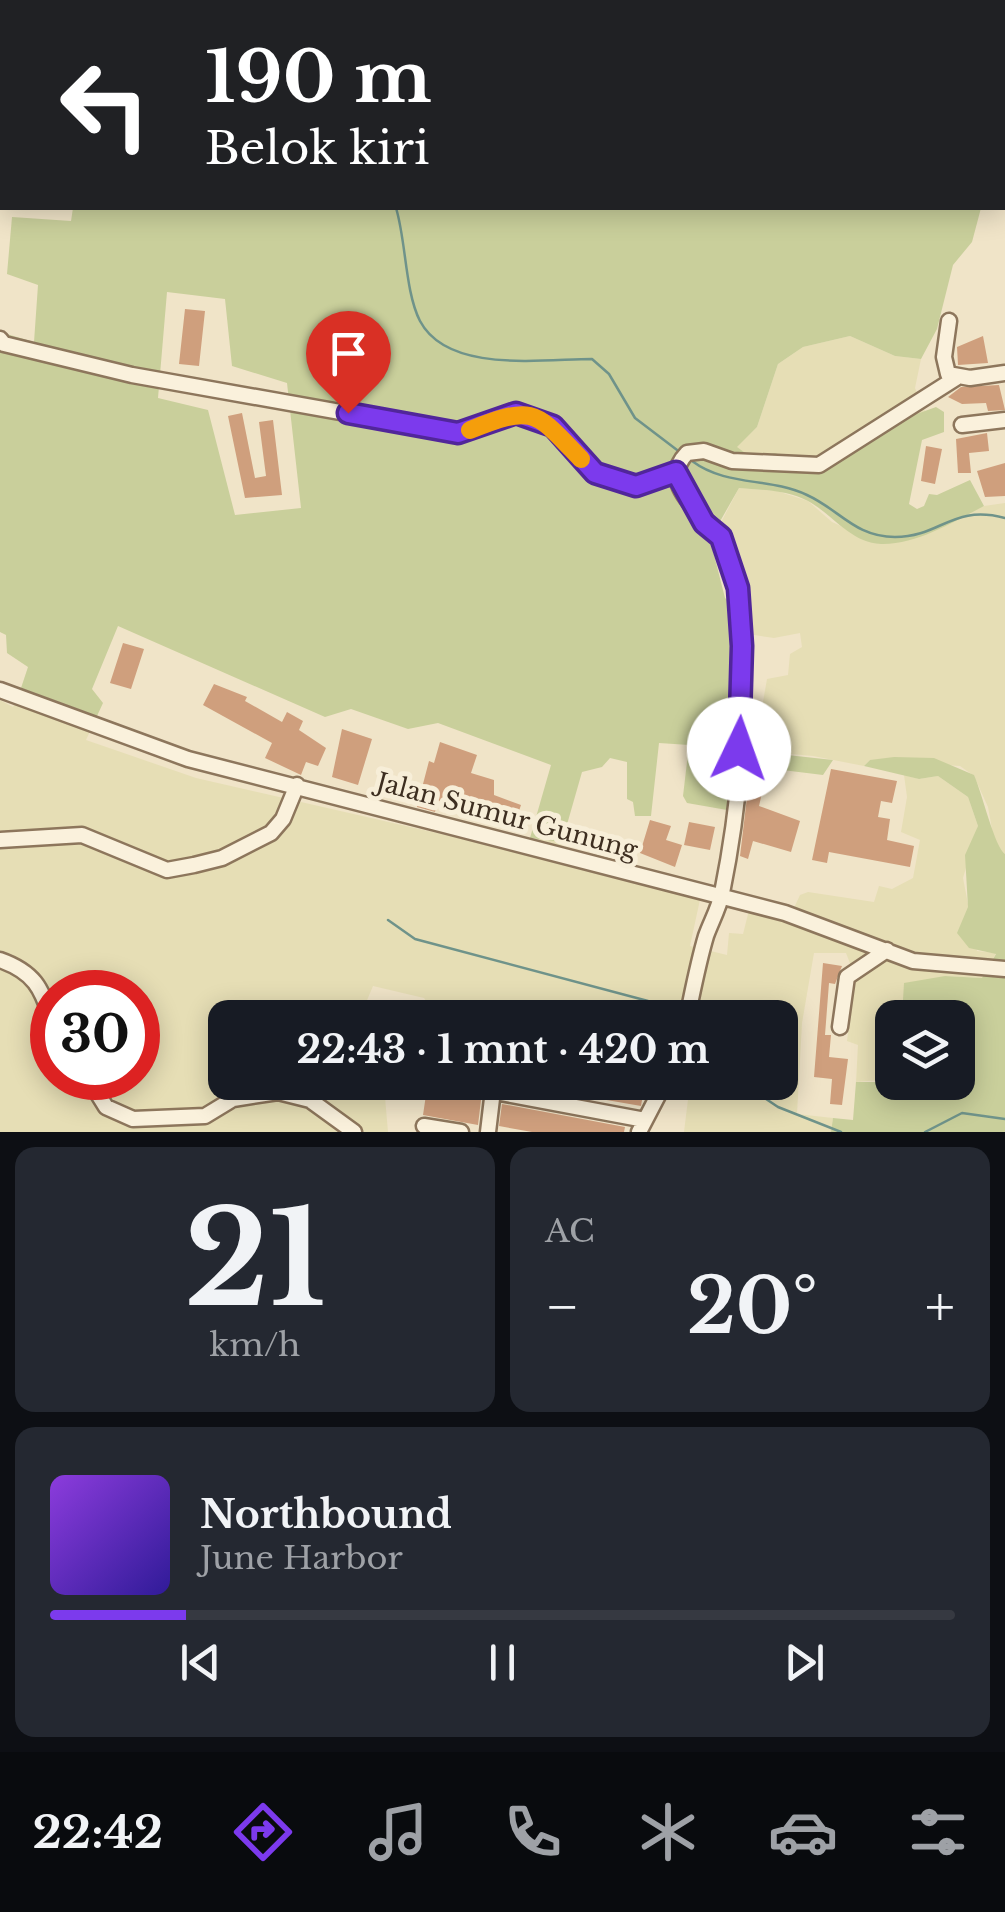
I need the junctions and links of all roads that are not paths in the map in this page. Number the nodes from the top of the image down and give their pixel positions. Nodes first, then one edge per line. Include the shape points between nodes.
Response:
1 (950, 321) dead end
2 (2, 341) edge
3 (1005, 373) edge
4 (956, 378) junction
5 (1005, 420) edge
6 (962, 424) dead end
7 (680, 462) junction
8 (0, 690) edge
9 (296, 784) junction
10 (0, 840) edge
11 (722, 896) junction
12 (887, 950) junction
13 (0, 960) edge
14 (1005, 968) edge
15 (30, 975) edge
16 (691, 1000) edge
17 (840, 1027) dead end
18 (102, 1100) edge
19 (492, 1100) edge
20 (541, 1100) edge
21 (656, 1100) edge
22 (424, 1126) dead end
23 (642, 1126) edge
24 (354, 1132) edge
25 (461, 1132) edge
26 (488, 1132) edge

1 - 4 street via 944,367
2 - 7 street via 132,375 458,433 516,413 553,426 595,473 636,486
3 - 4 street
4 - 7 street via 820,464 732,460 704,451
5 - 6 street
7 - 11 street via 688,499 721,537 738,588 741,794
8 - 9 street, Jalan Sumur Gunung via 188,759
9 - 10 street via 271,833 194,865 167,870 82,835
9 - 11 street, Jalan Sumur Gunung
11 - 12 street, Jalan Sumur Gunung
11 - 16 street
12 - 14 street, Jalan Sumur Gunung via 913,960
12 - 17 street via 847,977
13 - 15 street
18 - 24 street via 133,1119 205,1116 233,1099 278,1092 310,1100
19 - 26 street
20 - 23 street
21 - 23 street
22 - 25 street

